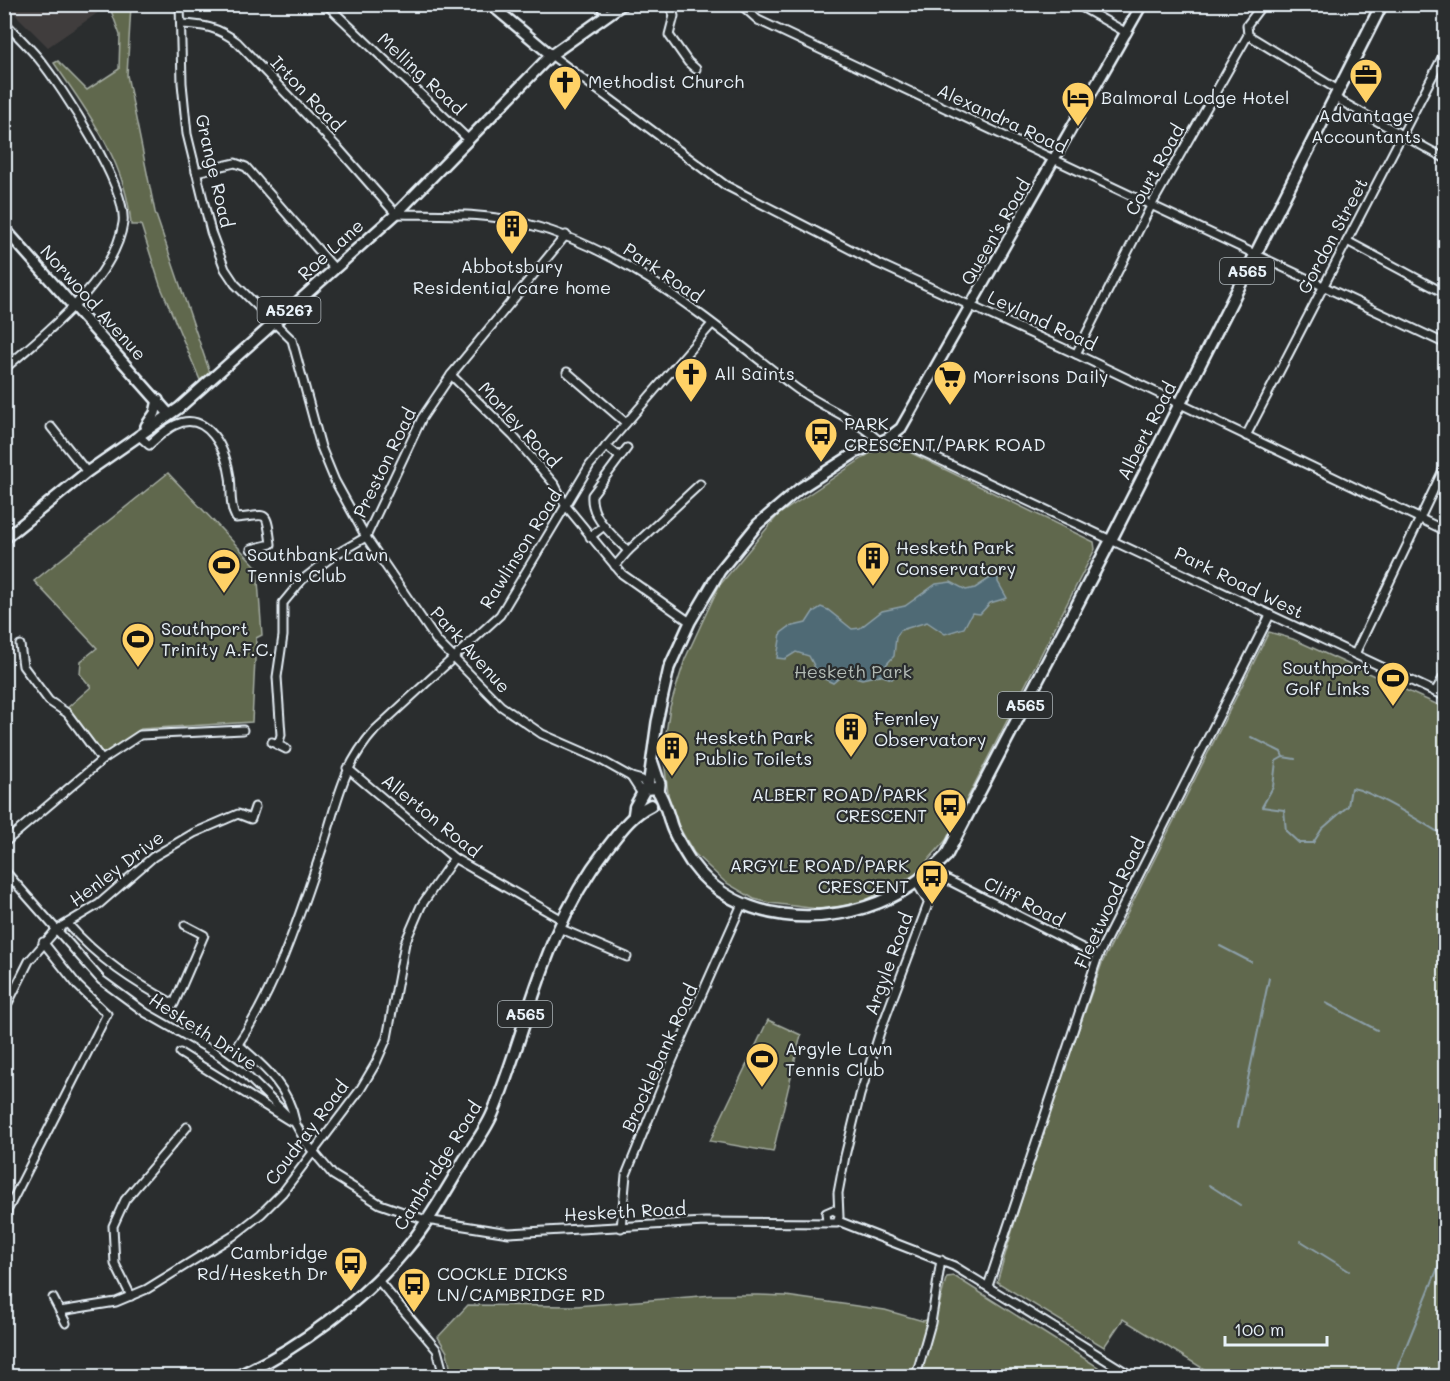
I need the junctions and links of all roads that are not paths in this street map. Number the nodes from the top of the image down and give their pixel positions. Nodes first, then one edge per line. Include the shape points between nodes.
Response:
1 (180, 4) edge
2 (326, 4) edge
3 (490, 4) edge
4 (600, 4) edge
5 (623, 4) edge
6 (670, 4) edge
7 (740, 4) edge
8 (1076, 4) edge
9 (1142, 4) edge
10 (1263, 4) edge
11 (1382, 4) edge
12 (606, 16) junction
13 (4, 22) edge
14 (181, 24) junction
15 (1127, 33) junction
16 (1248, 35) junction
17 (1446, 50) edge
18 (551, 55) junction
19 (696, 69) dead end
20 (1336, 94) junction
21 (1402, 135) junction
22 (469, 140) junction
23 (1446, 159) edge
24 (1056, 160) junction
25 (196, 172) junction
26 (1151, 206) junction
27 (396, 214) junction
28 (4, 228) edge
29 (566, 236) junction
30 (1347, 241) junction
31 (1256, 253) junction
32 (334, 268) junction
33 (1323, 286) junction
34 (1446, 294) edge
35 (972, 305) junction
36 (75, 307) junction
37 (276, 322) junction
38 (712, 324) junction
39 (1446, 344) edge
40 (1076, 354) junction
41 (4, 369) edge
42 (567, 372) dead end
43 (451, 375) junction
44 (158, 400) junction
45 (1179, 403) junction
46 (169, 414) junction
47 (626, 423) junction
48 (51, 427) dead end
49 (139, 434) junction
50 (891, 436) junction
51 (1246, 436) junction
52 (880, 442) junction
53 (606, 446) junction
54 (627, 448) dead end
55 (620, 457) junction
56 (1446, 464) edge
57 (87, 472) junction
58 (700, 484) dead end
59 (566, 506) junction
60 (1420, 518) junction
61 (604, 526) junction
62 (1446, 531) edge
63 (366, 537) junction
64 (590, 537) junction
65 (4, 539) edge
66 (1112, 539) junction
67 (251, 549) dead end
68 (628, 551) junction
69 (615, 566) junction
70 (1270, 615) junction
71 (690, 622) junction
72 (20, 645) dead end
73 (1354, 654) junction
74 (453, 659) junction
75 (1446, 673) edge
76 (1435, 692) junction
77 (1446, 697) edge
78 (243, 730) dead end
79 (286, 749) dead end
80 (102, 760) junction
81 (653, 763) junction
82 (347, 768) junction
83 (645, 791) junction
84 (660, 794) junction
85 (652, 805) junction
86 (255, 807) dead end
87 (634, 814) junction
88 (669, 821) junction
89 (4, 843) edge
90 (454, 858) junction
91 (4, 870) edge
92 (935, 873) junction
93 (916, 882) junction
94 (927, 900) junction
95 (742, 904) junction
96 (560, 923) junction
97 (68, 924) junction
98 (185, 925) dead end
99 (56, 930) junction
100 (43, 942) junction
101 (1098, 956) junction
102 (627, 957) dead end
103 (4, 1011) edge
104 (180, 1053) dead end
105 (295, 1123) junction
106 (187, 1127) dead end
107 (314, 1153) junction
108 (837, 1212) junction
109 (4, 1217) edge
110 (426, 1220) junction
111 (838, 1221) junction
112 (827, 1222) junction
113 (621, 1228) junction
114 (941, 1260) junction
115 (377, 1279) junction
116 (988, 1286) junction
117 (131, 1296) junction
118 (53, 1298) dead end
119 (60, 1311) junction
120 (66, 1323) dead end
121 (238, 1377) edge
122 (444, 1377) edge
123 (916, 1377) edge
124 (1132, 1377) edge

1 - 14 street, Grange Road
2 - 22 street, Melling Road
3 - 18 main road
4 - 12 street
5 - 12 main road, Roe Lane
6 - 19 street via 674,16 669,35
7 - 24 street, Alexandra Road via 758,20
8 - 15 street
9 - 15 main road, Queen's Road
10 - 16 street, Court Road via 1247,25
11 - 20 highway, Albert Road / A565
12 - 18 main road, Roe Lane
13 - 36 street via 39,59 76,112 123,206 120,237
14 - 25 street, Grange Road via 187,134
14 - 27 street, Irton Road via 207,25 237,42
15 - 24 main road, Queen's Road
16 - 20 street
16 - 26 street, Court Road
17 - 21 street, Gordon Street
18 - 22 main road, Roe Lane / A5267
18 - 35 street, Leyland Road via 725,186
20 - 21 street
20 - 31 highway, Albert Road / A565
21 - 23 street
21 - 30 street, Gordon Street
22 - 27 main road, Roe Lane / A5267
24 - 26 street, Alexandra Road
24 - 35 main road, Queen's Road
25 - 32 street via 235,163 246,167
25 - 37 street, Grange Road via 225,268 235,284
26 - 31 street, Alexandra Road
26 - 40 street, Court Road
27 - 29 street, Park Road via 480,215
27 - 32 main road, Roe Lane / A5267
28 - 36 main road, Norwood Avenue
29 - 38 street, Park Road via 616,258
29 - 43 street, Preston Road
30 - 33 street, Gordon Street
30 - 34 street
31 - 33 street, Alexandra Road
31 - 45 highway, Albert Road / A565
32 - 37 main road, Roe Lane / A5267
33 - 39 street, Alexandra Road
33 - 51 street, Gordon Street
35 - 40 street, Leyland Road
35 - 50 main road, Queen's Road via 906,421
36 - 41 street
36 - 44 main road, Norwood Avenue
37 - 46 main road, Roe Lane / A5267
37 - 63 street, Park Avenue via 292,340 321,447
38 - 47 street, Rawlinson Road
38 - 52 street, Park Road via 813,402 865,429
40 - 45 street, Leyland Road
42 - 47 street
43 - 59 street, Morley Road via 513,436 555,485
43 - 63 street, Preston Road via 422,418
44 - 46 main road, Norwood Avenue
44 - 49 main road via 155,413
45 - 51 street, Leyland Road
45 - 66 highway, Albert Road / A565
46 - 49 main road, Roe Lane / A5267
47 - 53 street, Rawlinson Road
48 - 57 street
49 - 57 main road, Roe Lane / A5267
49 - 67 street via 149,445 175,424 202,424 212,432 230,473 232,511 236,518 258,513 268,520 272,544
50 - 52 main road, Queen's Road
50 - 66 street
51 - 60 street, Leyland Road
52 - 71 main road, Queen's Road via 855,453 799,489 758,524 720,571
53 - 55 street
53 - 59 street, Rawlinson Road
54 - 55 street
55 - 61 street via 592,495 591,503
56 - 60 street
57 - 65 main road, Roe Lane / A5267
58 - 68 street
59 - 64 street, Morley Road
59 - 74 street, Rawlinson Road via 500,615
60 - 62 street, Leyland Road
60 - 73 street
61 - 64 street
61 - 68 street
63 - 74 street, Park Avenue via 407,600
63 - 79 street, Preston Road via 302,580 283,603 277,677 281,735 275,743
64 - 69 street, Morley Road
66 - 70 street, Park Road West
66 - 92 highway, Albert Road / A565 via 955,842
68 - 69 street
69 - 71 street, Morley Road
70 - 73 street, Park Road West
70 - 101 street, Fleetwood Road
71 - 81 main road, Queen's Road via 669,668
72 - 80 street via 23,666 49,700 67,713
73 - 76 street, Park Road West
74 - 82 street, Rawlinson Road via 375,730
74 - 83 street, Park Avenue via 522,722 631,777
75 - 76 street
76 - 77 street, Park Road West
78 - 80 street via 140,735
80 - 89 street
81 - 83 main road
81 - 84 main road
82 - 90 street, Allerton Road
82 - 105 street, Rawlinson Road via 275,980 238,1044 268,1070 291,1101
83 - 84 highway via 656,788
83 - 85 highway, A565 via 644,802
83 - 87 highway, Cambridge Road / A565
84 - 85 highway, A565
84 - 88 highway, A565
85 - 87 highway, Cambridge Road / A565
85 - 88 highway, A565
86 - 97 street, Henley Drive via 251,819 238,814 153,857 99,904
87 - 96 highway, Cambridge Road / A565 via 596,862
88 - 95 highway, A565 via 692,863
90 - 96 street, Allerton Road
90 - 107 street, Coudray Road via 421,906 405,943 387,1038 376,1063
91 - 99 street, Hesketh Drive
92 - 93 highway, A565
92 - 94 street, Argyle Road
92 - 101 street, Cliff Road
93 - 94 street, Argyle Road
93 - 95 highway, A565 via 891,897 831,917 782,914
94 - 108 street, Argyle Road via 860,1095
95 - 113 street, Brocklebank Road via 626,1175
96 - 102 street, Allerton Road
96 - 110 highway, Cambridge Road / A565 via 494,1112
97 - 98 street via 89,948 137,984 174,1004 204,935
97 - 99 street, Henley Drive
99 - 100 street, Henley Drive
99 - 105 street, Hesketh Drive via 101,981 245,1074
100 - 103 street, Henley Drive
100 - 109 street via 78,986 107,1014
101 - 116 street, Fleetwood Road
104 - 105 street
105 - 107 street, Hesketh Drive
106 - 117 street via 125,1200 113,1226 115,1263
107 - 110 street, Hesketh Drive via 333,1175 362,1195
107 - 117 street, Coudray Road via 268,1207 240,1231 178,1272
108 - 111 street
108 - 112 street via 826,1213
110 - 113 street, Hesketh Road via 509,1233
110 - 115 highway, Cambridge Road / A565 via 408,1248
111 - 112 street via 833,1225
111 - 114 street
112 - 113 street, Hesketh Road via 705,1222
114 - 116 street
114 - 123 street via 931,1323
115 - 121 highway, Cambridge Road / A565 via 291,1349
115 - 122 street via 437,1350
116 - 124 street
117 - 119 street, Coudray Road
118 - 119 street
119 - 120 street

